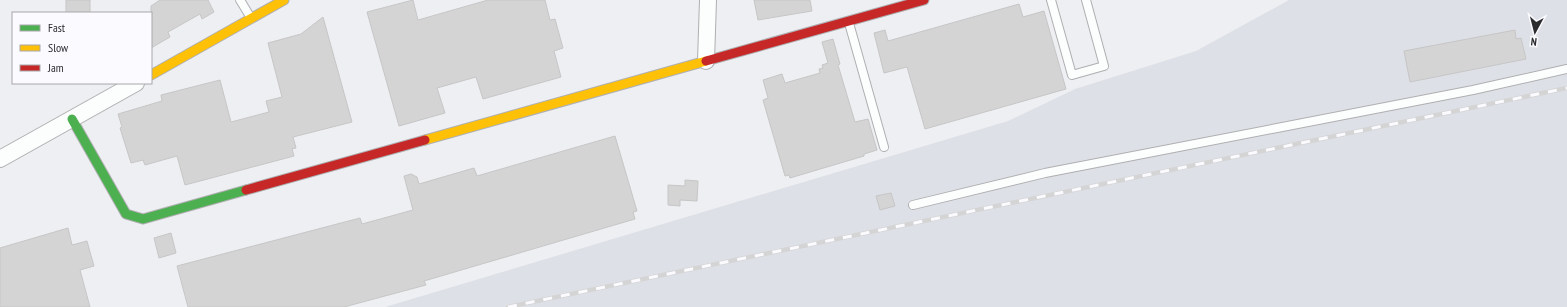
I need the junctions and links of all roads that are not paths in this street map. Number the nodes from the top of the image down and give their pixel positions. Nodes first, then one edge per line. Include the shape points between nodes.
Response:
1 (240, 0) edge
2 (284, 0) edge
3 (708, 0) edge
4 (924, 0) edge
5 (1051, 0) edge
6 (1086, 0) edge
7 (900, 3) edge
8 (251, 18) junction
9 (849, 21) junction
10 (706, 60) junction
11 (1567, 69) edge
12 (152, 74) edge
13 (134, 84) edge
14 (72, 119) junction
15 (884, 147) dead end
16 (0, 159) edge
17 (913, 205) dead end

1 - 8 lane
2 - 8 street
3 - 10 street
4 - 7 street
5 - 6 lane via 1072,75 1104,66
7 - 9 street
8 - 12 street
9 - 10 street
9 - 15 lane
10 - 14 street via 143,220 126,214
11 - 17 lane via 1473,90 1045,172
13 - 14 street
14 - 16 street

